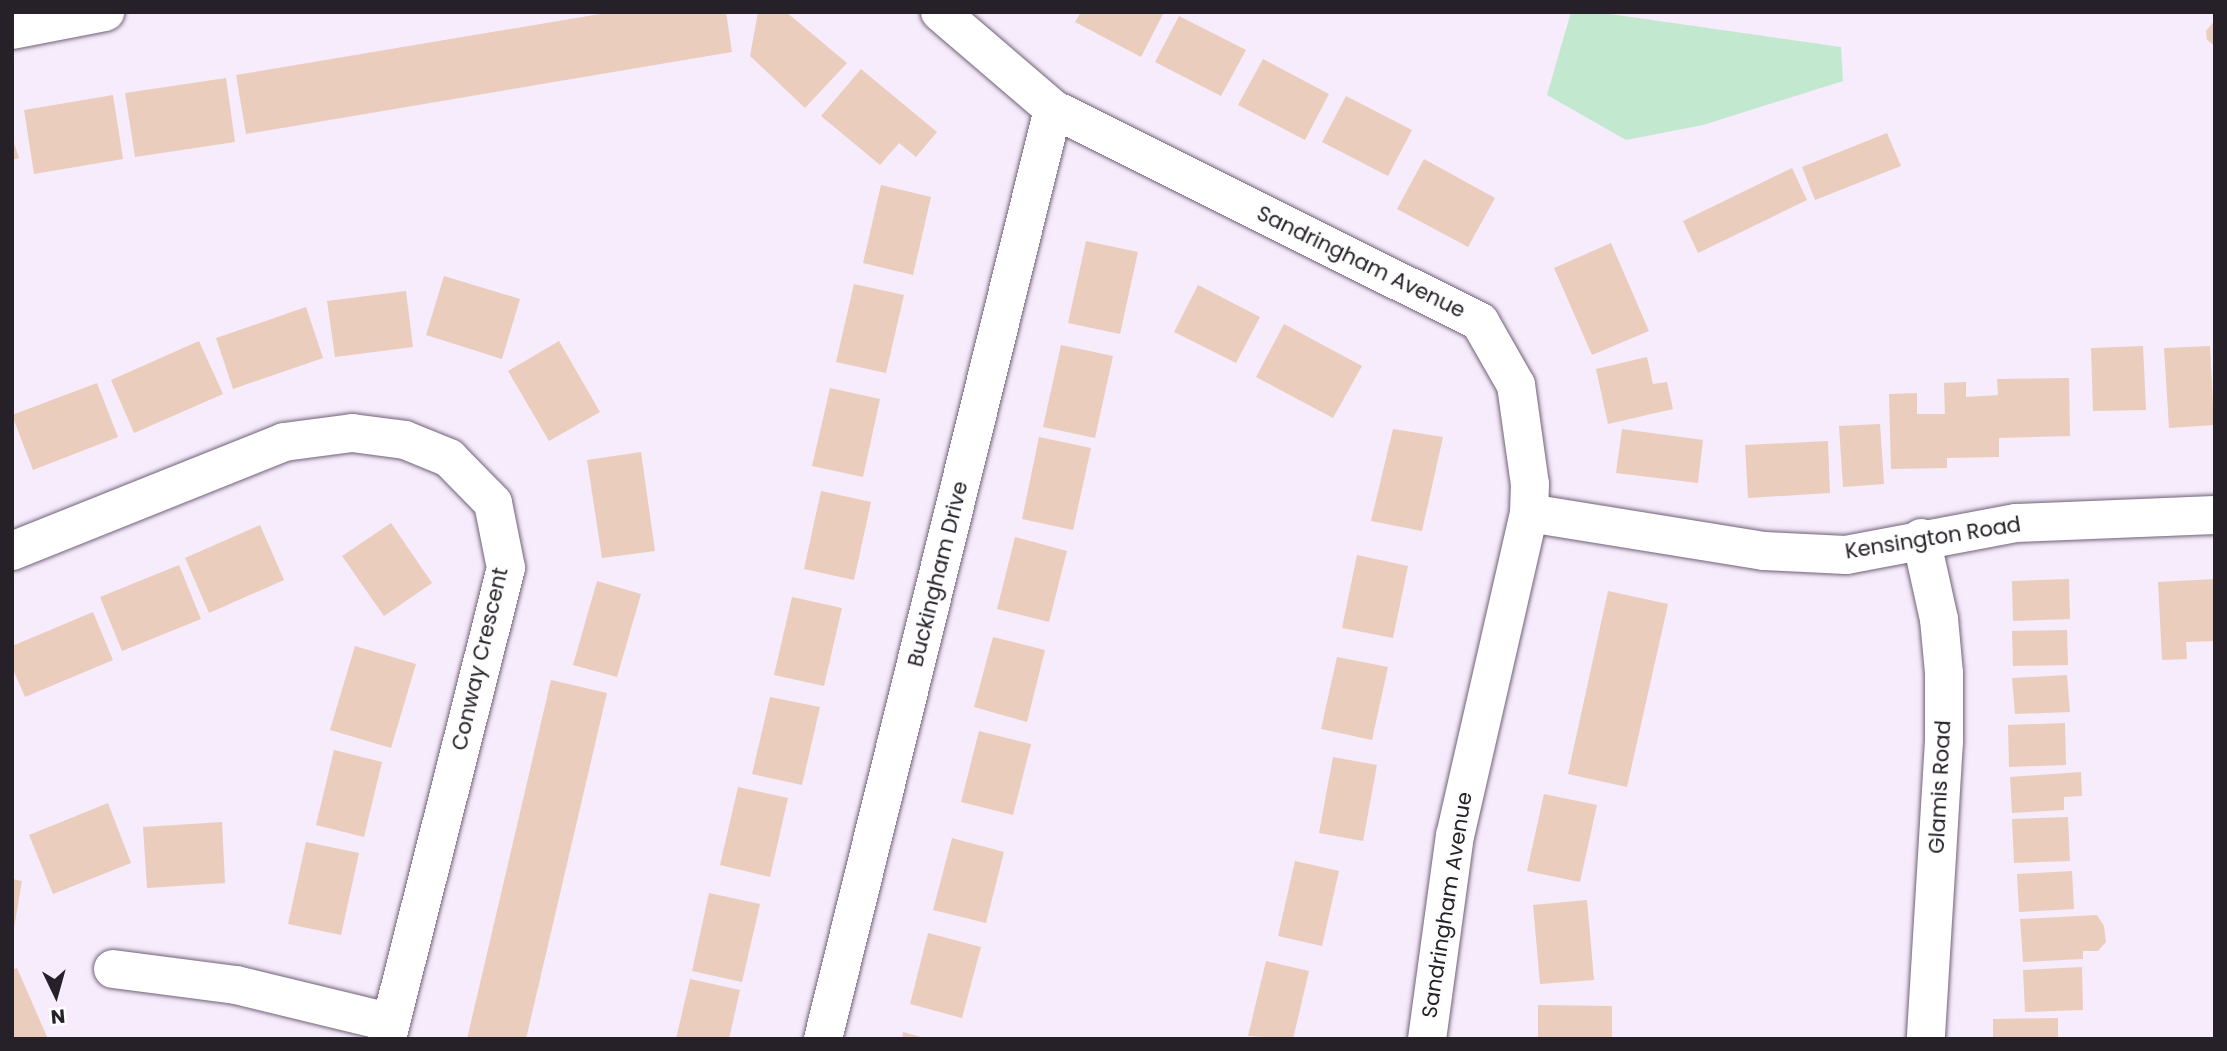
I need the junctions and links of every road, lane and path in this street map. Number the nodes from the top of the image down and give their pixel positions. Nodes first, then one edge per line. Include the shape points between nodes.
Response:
1 (105, 12) edge
2 (940, 12) edge
3 (12, 30) edge
4 (1053, 109) junction
5 (1529, 513) junction
6 (2215, 515) edge
7 (1921, 538) junction
8 (12, 551) edge
9 (113, 969) dead end
10 (388, 1031) edge
11 (823, 1039) edge
12 (1427, 1039) edge
13 (1926, 1039) edge

1 - 3 street
2 - 4 street, Sandringham Avenue
4 - 5 street, Sandringham Avenue via 1480,322 1517,385 1530,484
4 - 11 street, Buckingham Drive
5 - 7 street, Kensington Road via 1806,554 1846,555
5 - 12 street, Sandringham Avenue via 1455,835
6 - 7 street, Kensington Road via 2016,523
7 - 13 street, Glamis Road via 1939,619 1944,673
8 - 10 street, Conway Crescent via 284,442 352,433 405,440 449,458 493,503 506,568
9 - 10 street via 236,985

